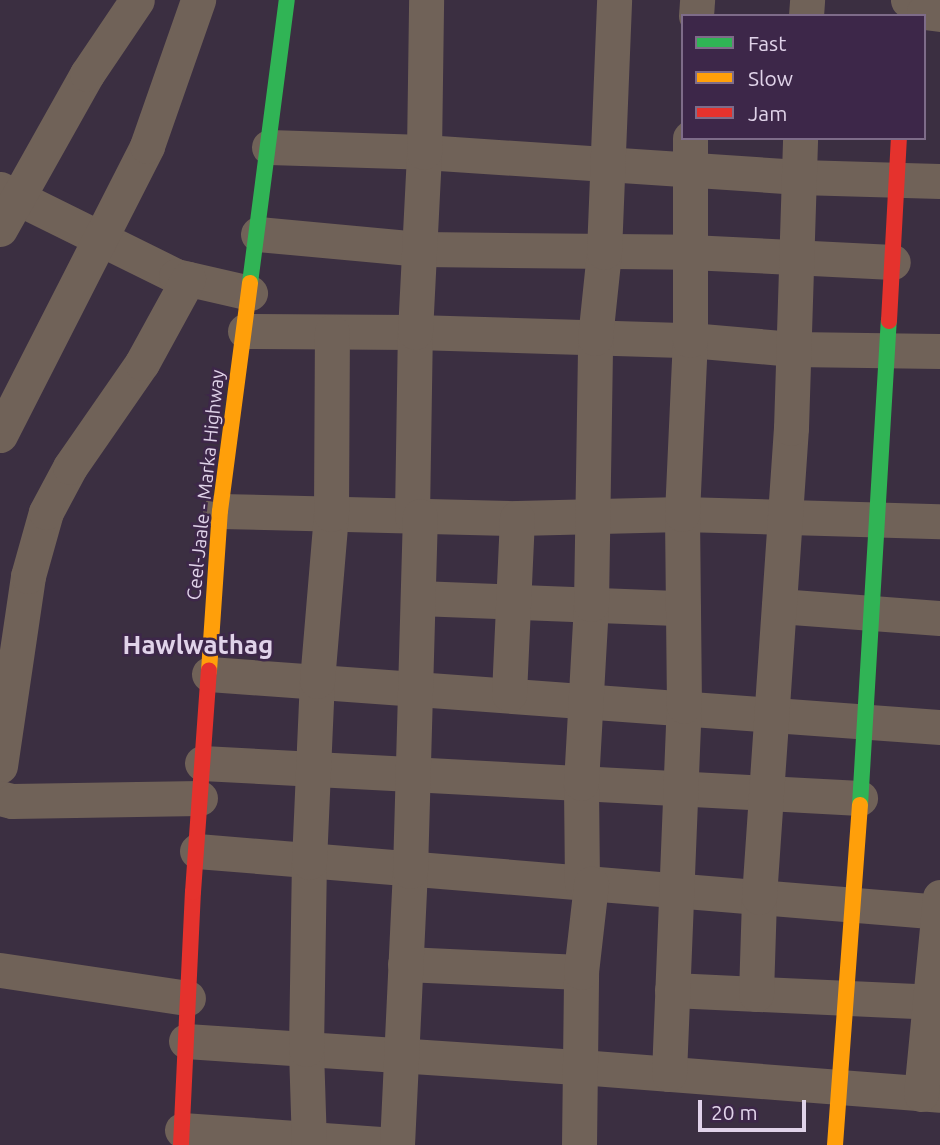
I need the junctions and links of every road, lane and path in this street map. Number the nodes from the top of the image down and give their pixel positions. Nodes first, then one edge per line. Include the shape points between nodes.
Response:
1 (137, 0) edge
2 (198, 0) edge
3 (287, 0) edge
4 (426, 0) edge
5 (614, 0) edge
6 (906, 0) edge
7 (940, 14) edge
8 (800, 140) edge
9 (900, 140) edge
10 (269, 147) junction
11 (425, 152) junction
12 (690, 154) edge
13 (605, 164) junction
14 (799, 177) junction
15 (898, 178) junction
16 (940, 181) edge
17 (8, 193) edge
18 (0, 229) edge
19 (258, 234) junction
20 (100, 239) junction
21 (421, 249) junction
22 (604, 252) junction
23 (690, 252) junction
24 (796, 257) junction
25 (893, 262) junction
26 (188, 278) junction
27 (250, 293) junction
28 (245, 331) junction
29 (332, 332) junction
30 (415, 332) junction
31 (595, 338) junction
32 (690, 340) junction
33 (888, 348) junction
34 (793, 349) junction
35 (940, 351) edge
36 (0, 435) edge
37 (220, 511) junction
38 (331, 514) junction
39 (682, 514) junction
40 (416, 516) junction
41 (591, 516) junction
42 (783, 516) junction
43 (877, 517) junction
44 (517, 518) junction
45 (940, 521) edge
46 (14, 569) edge
47 (418, 598) junction
48 (514, 600) junction
49 (591, 604) junction
50 (779, 606) junction
51 (683, 608) junction
52 (870, 611) junction
53 (940, 618) edge
54 (209, 674) junction
55 (317, 681) junction
56 (415, 688) junction
57 (509, 694) junction
58 (588, 700) junction
59 (684, 706) junction
60 (774, 713) junction
61 (866, 719) junction
62 (940, 727) edge
63 (202, 763) junction
64 (0, 766) edge
65 (314, 769) junction
66 (412, 775) junction
67 (581, 783) junction
68 (680, 788) junction
69 (767, 792) junction
70 (0, 798) edge
71 (200, 798) junction
72 (860, 798) junction
73 (197, 851) junction
74 (309, 862) junction
75 (410, 871) junction
76 (587, 884) junction
77 (676, 889) junction
78 (759, 897) junction
79 (853, 905) junction
80 (940, 907) edge
81 (405, 964) junction
82 (0, 970) edge
83 (581, 972) junction
84 (672, 990) junction
85 (756, 994) junction
86 (188, 998) junction
87 (846, 998) junction
88 (932, 1002) junction
89 (186, 1041) junction
90 (306, 1049) junction
91 (401, 1055) junction
92 (580, 1067) junction
93 (669, 1074) junction
94 (840, 1087) junction
95 (931, 1094) edge
96 (182, 1138) edge
97 (309, 1143) edge
98 (396, 1145) edge
99 (579, 1145) edge
100 (835, 1145) edge

1 - 17 street
2 - 20 street via 146,146
3 - 10 street, Ceel-Jaale - Marka Highway
4 - 11 street
5 - 13 street
6 - 7 street via 924,12
8 - 14 street
9 - 15 street
10 - 11 street
10 - 19 street, Ceel-Jaale - Marka Highway
11 - 13 street
11 - 21 street
12 - 13 street
12 - 14 street
12 - 23 street
13 - 22 street
14 - 15 street
14 - 24 street
15 - 16 street
15 - 25 street
17 - 18 street
17 - 20 street
19 - 21 street
19 - 27 street, Ceel-Jaale - Marka Highway
20 - 26 street
20 - 36 street
21 - 22 street
21 - 30 street
22 - 23 street
22 - 31 street
23 - 24 street
23 - 32 street
24 - 25 street
24 - 34 street
25 - 33 street
26 - 27 street
26 - 46 street via 142,363 70,467
27 - 28 street, Ceel-Jaale - Marka Highway
28 - 29 street
28 - 37 street, Ceel-Jaale - Marka Highway
29 - 30 street
29 - 38 street
30 - 31 street
30 - 40 street
31 - 32 street
31 - 41 street
32 - 34 street
32 - 39 street
33 - 34 street
33 - 35 street
33 - 43 street
34 - 42 street
37 - 38 street
37 - 54 street, Ceel-Jaale - Marka Highway
38 - 40 street
38 - 55 street
39 - 41 street
39 - 42 street
39 - 51 street
40 - 44 street
40 - 47 street
41 - 44 street
41 - 49 street
42 - 43 street
42 - 50 street
43 - 45 street
43 - 52 street
44 - 48 street
46 - 64 street
47 - 48 street
47 - 56 street
48 - 49 street
48 - 57 street
49 - 51 street
49 - 58 street
50 - 52 street
50 - 60 street
51 - 59 street
52 - 53 street
52 - 61 street
54 - 55 street
54 - 63 street, Ceel-Jaale - Marka Highway
55 - 56 street
55 - 65 street
56 - 57 street
56 - 66 street
57 - 58 street
58 - 59 street
58 - 67 street
59 - 60 street
59 - 68 street
60 - 61 street
60 - 69 street
61 - 62 street
61 - 72 street
63 - 65 street
63 - 71 street, Ceel-Jaale - Marka Highway
65 - 66 street
65 - 74 street
66 - 67 street
66 - 75 street
67 - 68 street
67 - 76 street
68 - 69 street
68 - 77 street
69 - 72 street
69 - 78 street
70 - 71 street
71 - 73 street, Ceel-Jaale - Marka Highway
72 - 79 street
73 - 74 street
73 - 86 street, Ceel-Jaale - Marka Highway
74 - 75 street
74 - 90 street
75 - 76 street
75 - 81 street
76 - 77 street
76 - 83 street
77 - 78 street
77 - 84 street
78 - 79 street
78 - 85 street
79 - 80 street
79 - 87 street
80 - 88 street
81 - 83 street
81 - 91 street
82 - 86 street
83 - 92 street
84 - 85 street
84 - 93 street
85 - 87 street
86 - 89 street, Ceel-Jaale - Marka Highway
87 - 88 street
87 - 94 street
88 - 95 street
89 - 90 street
89 - 96 street, Ceel-Jaale - Marka Highway
90 - 91 street
90 - 97 street
91 - 92 street
91 - 98 street
92 - 93 street
92 - 99 street
93 - 94 street
94 - 95 street
94 - 100 street
96 - 97 street
97 - 98 street

